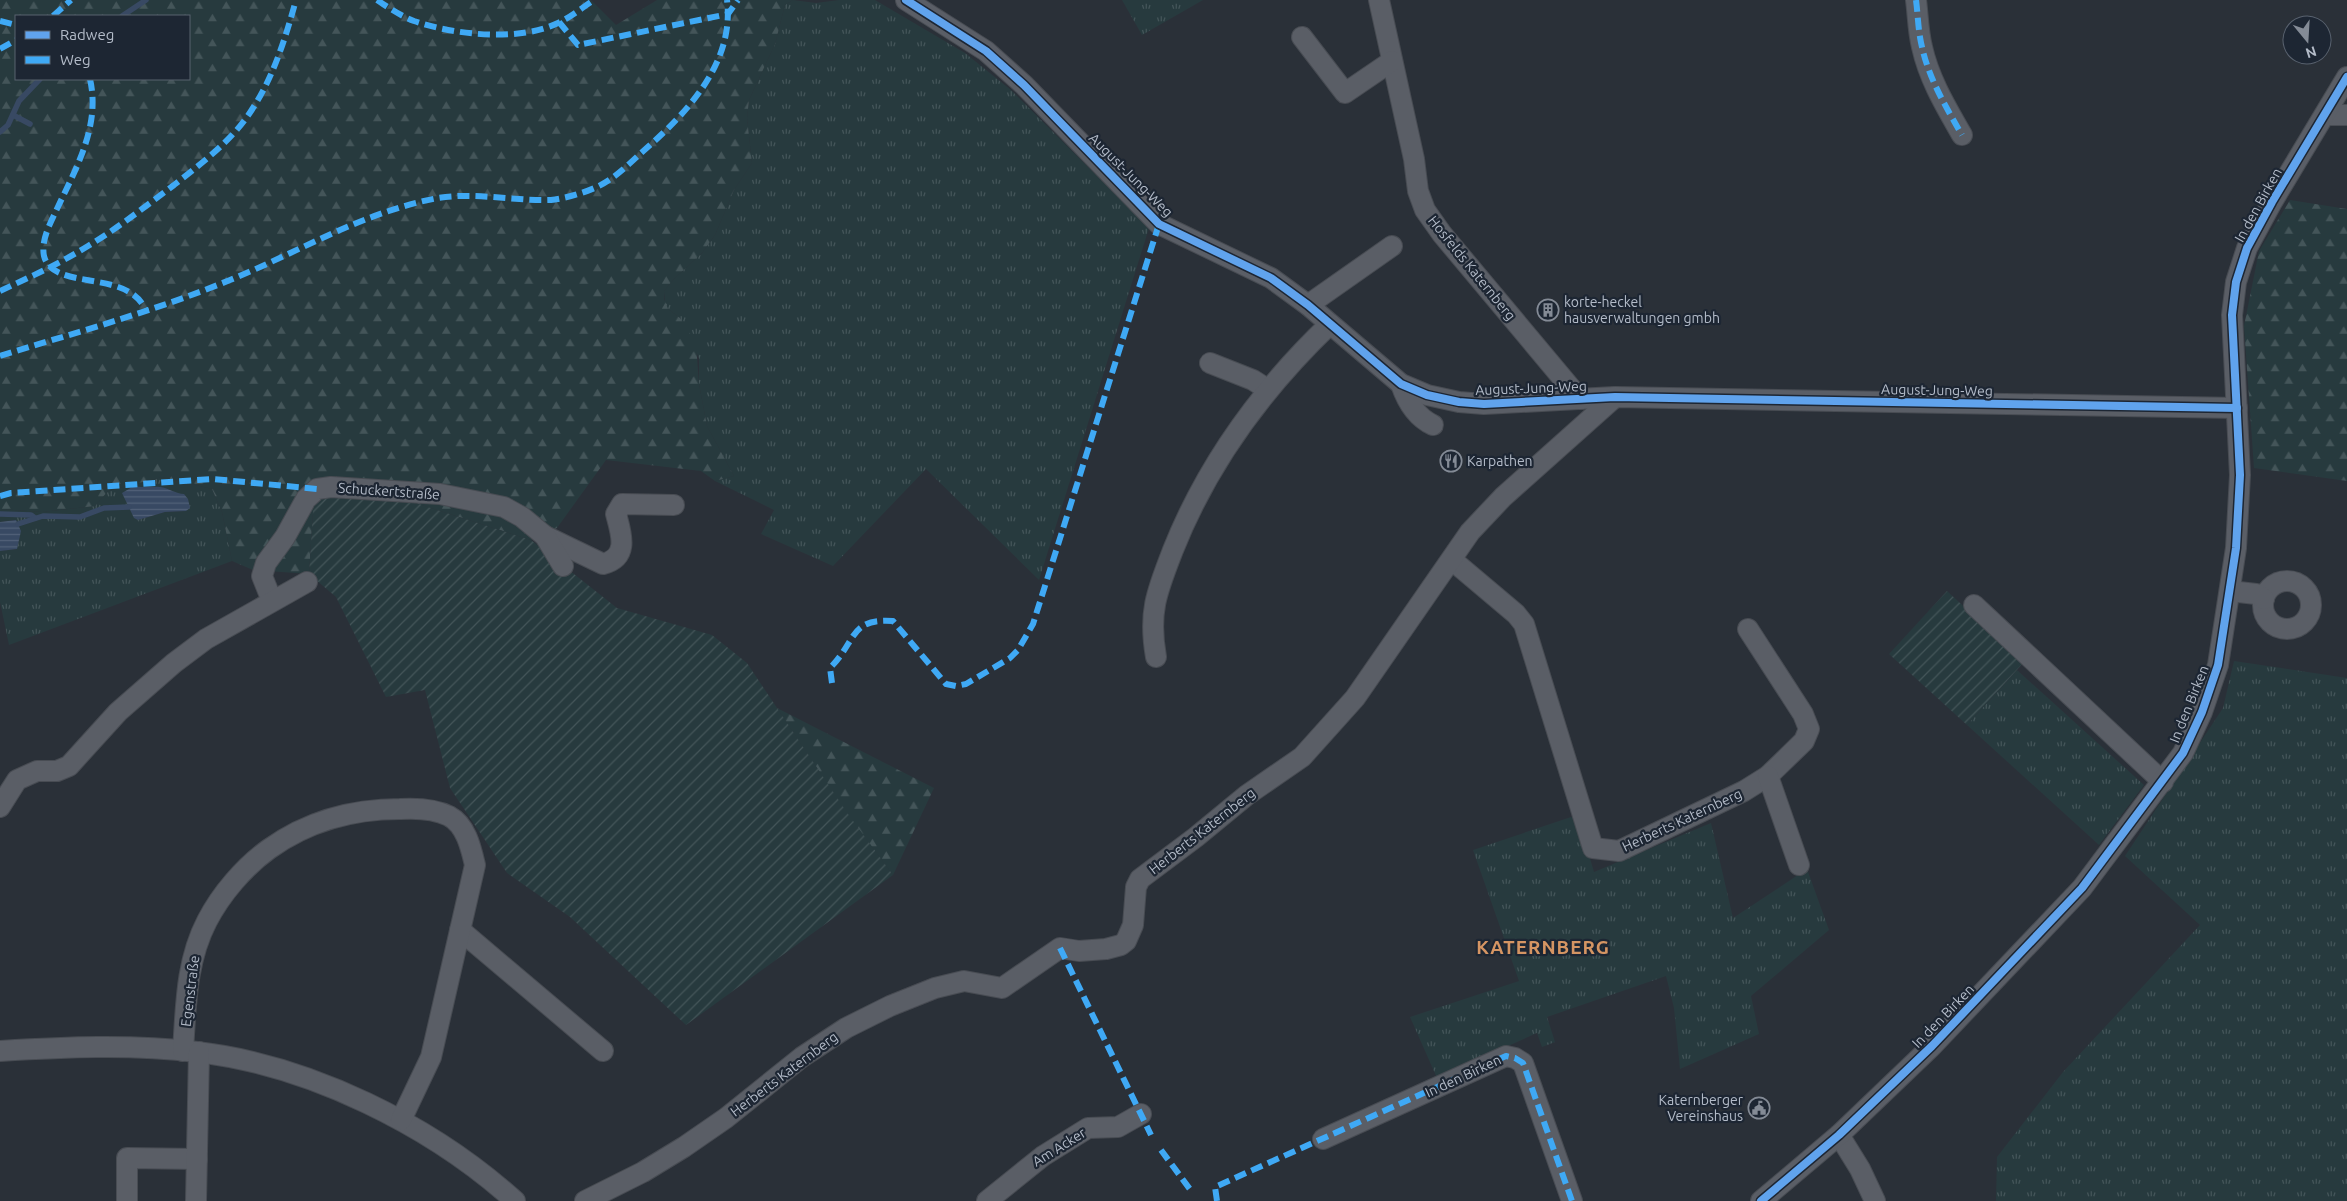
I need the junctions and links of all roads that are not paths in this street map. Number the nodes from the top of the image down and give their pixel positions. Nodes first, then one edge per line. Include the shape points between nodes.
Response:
1 (906, 0) edge
2 (1379, 0) edge
3 (1916, 0) edge
4 (1302, 37) dead end
5 (1392, 61) junction
6 (2347, 77) edge
7 (2325, 114) junction
8 (2347, 115) edge
9 (1962, 135) dead end
10 (1392, 246) dead end
11 (1308, 304) junction
12 (1330, 324) junction
13 (1210, 363) dead end
14 (1401, 384) junction
15 (1267, 389) junction
16 (1615, 397) junction
17 (1580, 399) junction
18 (2237, 408) junction
19 (1433, 425) dead end
20 (674, 505) dead end
21 (545, 536) junction
22 (1452, 560) junction
23 (564, 566) dead end
24 (307, 582) dead end
25 (2230, 591) junction
26 (2264, 599) dead end
27 (272, 601) junction
28 (1974, 605) dead end
29 (1748, 629) dead end
30 (1156, 657) dead end
31 (1768, 776) junction
32 (2163, 782) junction
33 (0, 807) edge
34 (1799, 865) dead end
35 (460, 930) junction
36 (0, 1051) edge
37 (191, 1051) junction
38 (603, 1051) dead end
39 (1141, 1114) dead end
40 (400, 1120) junction
41 (1839, 1135) junction
42 (1323, 1139) dead end
43 (196, 1159) junction
44 (126, 1201) edge
45 (196, 1201) edge
46 (515, 1201) edge
47 (585, 1201) edge
48 (986, 1201) edge
49 (1572, 1201) edge
50 (1761, 1201) edge
51 (1875, 1201) edge

1 - 11 street, August-Jung-Weg via 986,52 1024,85 1159,224 1250,266
2 - 5 street, Hosfelds Katernberg
3 - 9 street via 1929,72
4 - 5 street via 1346,93
5 - 17 street, Hosfelds Katernberg via 1418,191 1425,210
6 - 7 street, In den Birken
7 - 8 street
7 - 18 street, In den Birken via 2247,248 2236,282 2232,315
10 - 11 street
11 - 12 street, August-Jung-Weg
12 - 14 street, August-Jung-Weg
12 - 15 street
13 - 15 street
14 - 17 street, August-Jung-Weg via 1441,399 1471,403 1556,407
14 - 19 street via 1413,409
15 - 30 street via 1214,466 1181,530 1152,613
16 - 17 street, August-Jung-Weg
16 - 18 street, August-Jung-Weg
16 - 22 street, Herberts Katernberg via 1503,497 1470,532
18 - 25 street, In den Birken via 2240,475
20 - 21 street via 622,504 616,514 623,544 620,553 604,564
21 - 23 street, Schuckertstraße
21 - 27 street, Schuckertstraße via 504,507 477,501 440,494 364,488 317,489 306,499 263,570 264,584
22 - 31 street, Herberts Katernberg via 1524,624 1593,848 1619,851 1744,791
22 - 47 street, Herberts Katernberg via 1355,698 1302,757 1247,795 1140,879 1136,887 1133,925 1126,941 1106,949 1079,951 1060,948 1002,988 964,981 935,988 890,1006 846,1028 802,1057 684,1147
24 - 27 street
25 - 26 street via 2256,594
25 - 32 street, In den Birken via 2218,665 2202,712
27 - 33 street via 206,639 174,663 118,712 69,766 57,771 37,771 17,780
28 - 32 street
29 - 31 street, Herberts Katernberg via 1803,714 1809,729 1804,741
31 - 34 street
32 - 41 street, In den Birken via 2082,888 1932,1046
35 - 37 street, Egenstraße via 474,865 463,830 450,817 412,808 354,812 321,821 294,834 254,862 226,891 207,920 194,952 188,980
35 - 38 street
35 - 40 street, Egenstraße via 431,1057
36 - 37 street via 110,1047
37 - 40 street via 254,1063 329,1087
37 - 43 street, Egenstraße
39 - 48 street, Am Acker via 1118,1127 1088,1128 1043,1156
40 - 46 street via 456,1155
41 - 50 street, In den Birken
41 - 51 street
42 - 49 street, In den Birken via 1506,1056 1515,1058 1523,1063
43 - 44 street via 127,1158
43 - 45 street, Egenstraße

